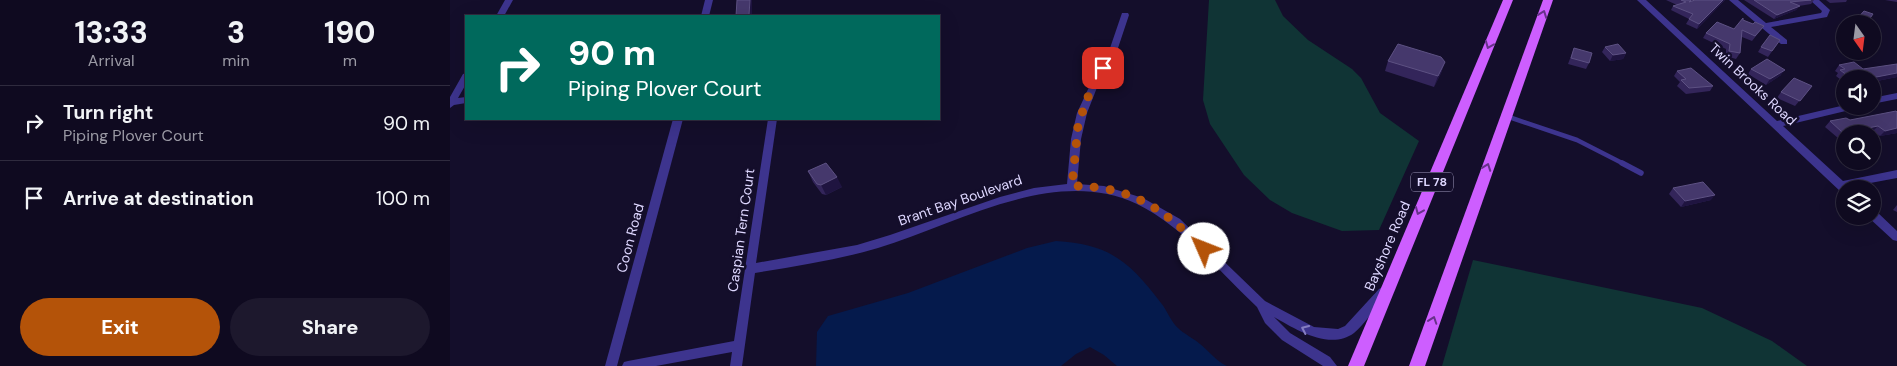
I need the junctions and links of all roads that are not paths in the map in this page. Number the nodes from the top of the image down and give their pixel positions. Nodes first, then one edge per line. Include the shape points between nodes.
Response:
1 (509, 0) edge
2 (710, 0) edge
3 (1508, 0) edge
4 (1548, 0) edge
5 (1641, 0) edge
6 (1733, 0) edge
7 (1814, 0) edge
8 (501, 15) edge
9 (705, 15) edge
10 (1125, 15) dead end
11 (1766, 26) junction
12 (1784, 42) dead end
13 (465, 78) edge
14 (1897, 96) edge
15 (1881, 99) edge
16 (465, 100) edge
17 (450, 103) edge
18 (1836, 110) edge
19 (1505, 116) junction
20 (678, 120) edge
21 (772, 120) edge
22 (1776, 124) junction
23 (1641, 173) dead end
24 (1897, 174) edge
25 (1836, 180) edge
26 (1873, 180) edge
27 (1072, 186) junction
28 (1881, 222) edge
29 (1897, 236) edge
30 (750, 269) junction
31 (1386, 290) junction
32 (1261, 304) junction
33 (739, 345) junction
34 (611, 366) edge
35 (628, 366) edge
36 (736, 366) edge
37 (1331, 366) edge
38 (1356, 366) edge
39 (1417, 366) edge

1 - 8 street
2 - 9 street
3 -> 31 main road, Bayshore Road / FL 78
19 -> 4 main road
5 - 22 street, Twin Brooks Road
6 - 11 street
7 - 11 street via 1826,10 1824,15
10 - 27 street via 1112,52 1082,113
11 - 12 street
13 - 17 street
14 - 15 street
16 - 17 street
18 - 22 street
19 - 23 lane via 1577,140
39 -> 19 main road
20 - 34 street, Coon Road
21 - 30 street, Caspian Tern Court
22 - 25 street, Twin Brooks Road
24 - 26 street
27 - 30 street, Brant Bay Boulevard via 1022,193 891,240
27 - 32 street, Brant Bay Boulevard via 1127,195 1165,214
28 - 29 street
30 - 33 street, Caspian Tern Court
31 -> 32 street, Brant Bay Boulevard via 1349,330 1338,334 1312,332
31 - 38 main road, Bayshore Road / FL 78
32 - 37 street, Brant Bay Boulevard via 1273,326
33 - 35 street
33 - 36 street, Caspian Tern Court

